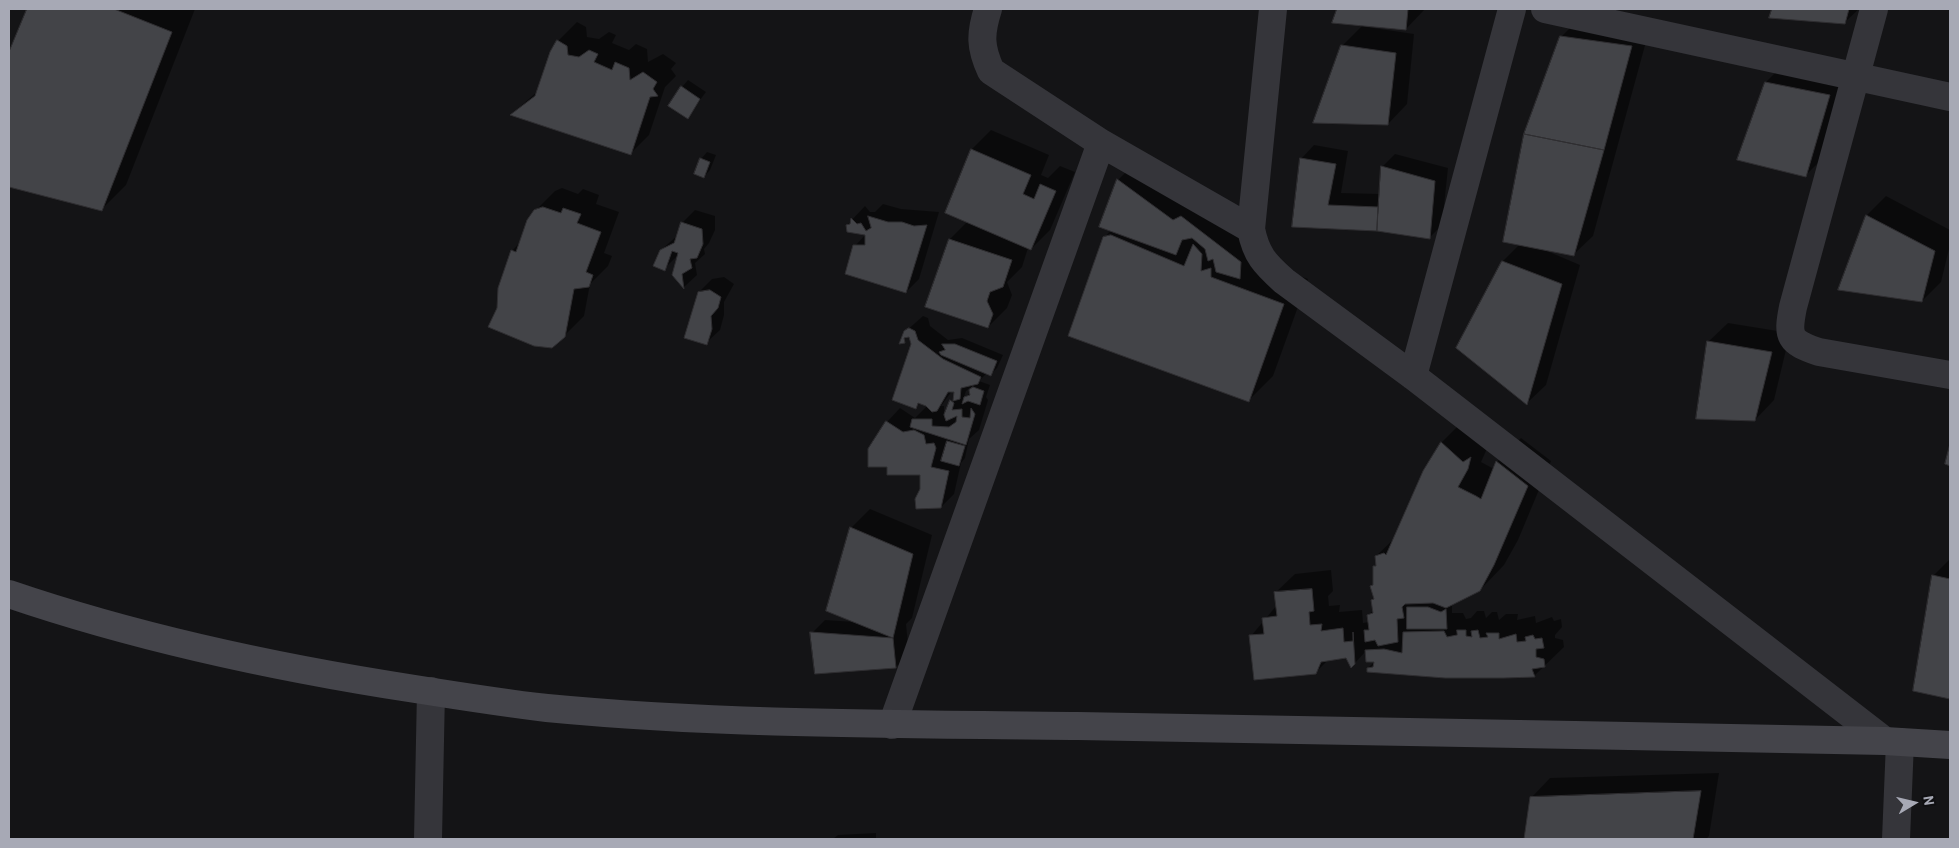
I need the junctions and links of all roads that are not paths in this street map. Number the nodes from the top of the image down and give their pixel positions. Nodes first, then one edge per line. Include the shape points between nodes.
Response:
1 (988, 9) edge
2 (1273, 9) edge
3 (1512, 9) edge
4 (1545, 9) edge
5 (1874, 9) edge
6 (1857, 76) junction
7 (1950, 97) edge
8 (1101, 143) junction
9 (1251, 229) junction
10 (1950, 375) edge
11 (1413, 376) junction
12 (9, 594) edge
13 (431, 692) junction
14 (892, 725) junction
15 (1892, 742) junction
16 (1950, 745) edge
17 (428, 839) edge
18 (1896, 839) edge

1 - 8 street via 983,24 982,52 991,71
2 - 9 street
3 - 11 street
4 - 6 street
5 - 6 street
6 - 7 street
6 - 10 street via 1793,307 1789,328 1792,339 1800,346 1819,352
8 - 9 street
8 - 14 street
9 - 11 street via 1254,246 1265,263 1284,281
11 - 15 street
12 - 13 street via 55,610 181,644 345,679
13 - 14 street via 554,708 724,720
13 - 17 street
14 - 15 street
15 - 16 street
15 - 18 street

